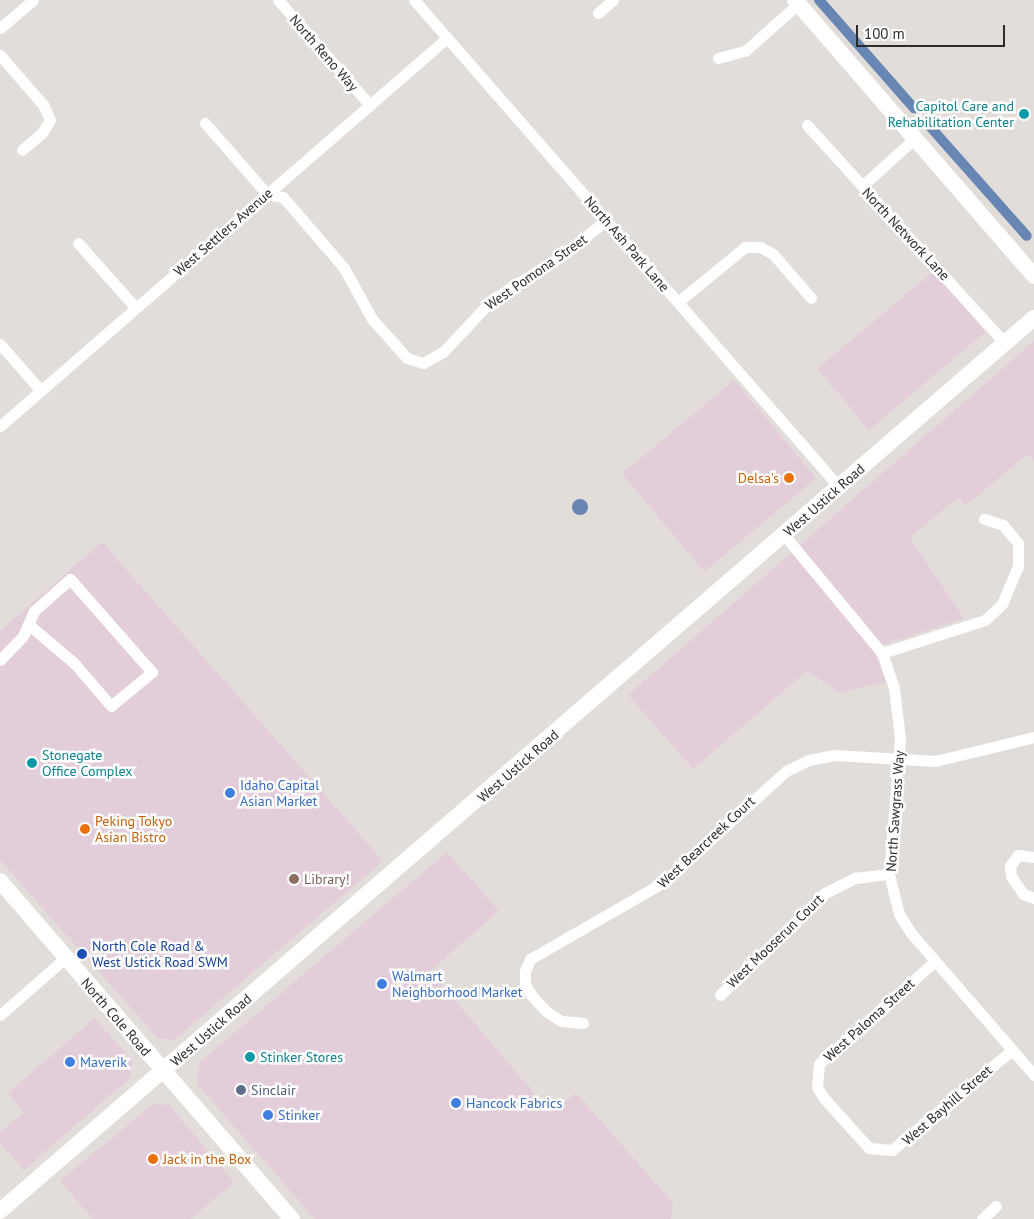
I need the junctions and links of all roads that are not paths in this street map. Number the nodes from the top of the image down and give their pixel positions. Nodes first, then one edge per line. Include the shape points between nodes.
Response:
1 (33, 0) edge
2 (278, 0) edge
3 (414, 0) edge
4 (612, 0) edge
5 (797, 2) edge
6 (598, 13) dead end
7 (0, 28) edge
8 (447, 38) junction
9 (0, 56) edge
10 (718, 58) dead end
11 (370, 105) junction
12 (204, 123) dead end
13 (806, 125) dead end
14 (916, 137) junction
15 (22, 150) dead end
16 (862, 186) junction
17 (267, 194) junction
18 (606, 220) junction
19 (78, 243) dead end
20 (1034, 276) edge
21 (812, 298) dead end
22 (678, 302) junction
23 (136, 308) junction
24 (1034, 318) edge
25 (1006, 343) junction
26 (0, 344) edge
27 (41, 391) junction
28 (0, 426) edge
29 (839, 487) junction
30 (984, 519) dead end
31 (784, 535) junction
32 (28, 624) junction
33 (882, 652) junction
34 (0, 660) edge
35 (1034, 737) edge
36 (898, 761) junction
37 (1034, 857) edge
38 (890, 874) junction
39 (0, 881) edge
40 (1034, 898) edge
41 (65, 958) junction
42 (935, 961) junction
43 (720, 995) dead end
44 (0, 1015) edge
45 (583, 1023) dead end
46 (1012, 1050) junction
47 (163, 1071) junction
48 (1034, 1075) edge
49 (817, 1087) joint
50 (996, 1206) dead end
51 (0, 1211) edge
52 (292, 1219) edge
53 (982, 1219) edge

1 - 7 street
2 - 11 street, North Reno Way
3 - 8 street, North Ash Park Lane
4 - 6 street
5 - 10 street via 745,51
5 - 14 main road
8 - 11 street, West Settlers Avenue
8 - 18 street, North Ash Park Lane
9 - 15 street via 44,106 50,120
11 - 17 street, West Settlers Avenue
12 - 17 street
13 - 16 street, North Network Lane
14 - 16 street
14 - 20 main road
16 - 25 street, North Network Lane
17 - 18 street, West Pomona Street via 283,197 344,268 372,318 407,358 422,363 443,352 492,300 567,252
17 - 23 street, West Settlers Avenue
18 - 22 street, North Ash Park Lane
19 - 23 street
21 - 22 street via 772,254 760,247 745,247
22 - 29 street, North Ash Park Lane
23 - 27 street, West Settlers Avenue
24 - 25 main road, West Ustick Road
25 - 29 main road, West Ustick Road
26 - 27 street
27 - 28 street, West Settlers Avenue
29 - 31 main road, West Ustick Road
30 - 33 street via 1003,525 1018,543 1018,566 1002,604 985,620
31 - 33 street, North Sawgrass Way
31 - 47 main road, West Ustick Road
32 - 32 street via 34,611 70,579 152,672 111,706 74,663
32 - 34 street via 14,648
33 - 36 street, North Sawgrass Way via 898,713
35 - 36 street via 947,759
36 - 38 street, North Sawgrass Way
36 - 45 street, West Bearcreek Court via 834,755 809,760 786,771 664,882 630,904 540,950 530,959 525,971 525,984 532,996 561,1021
37 - 40 street via 1018,855 1010,866 1011,876 1023,894
38 - 42 street, North Sawgrass Way via 899,914
38 - 43 street, West Mooserun Court via 855,878 825,893
39 - 41 main road, North Cole Road
41 - 44 street
41 - 47 main road, North Cole Road
42 - 46 street, North Sawgrass Way
42 - 49 street, West Paloma Street via 819,1064
46 - 48 street, North Sawgrass Way
46 - 49 street, West Bayhill Street via 892,1150 869,1148
47 - 51 main road, West Ustick Road
47 - 52 main road, North Cole Road
50 - 53 street

